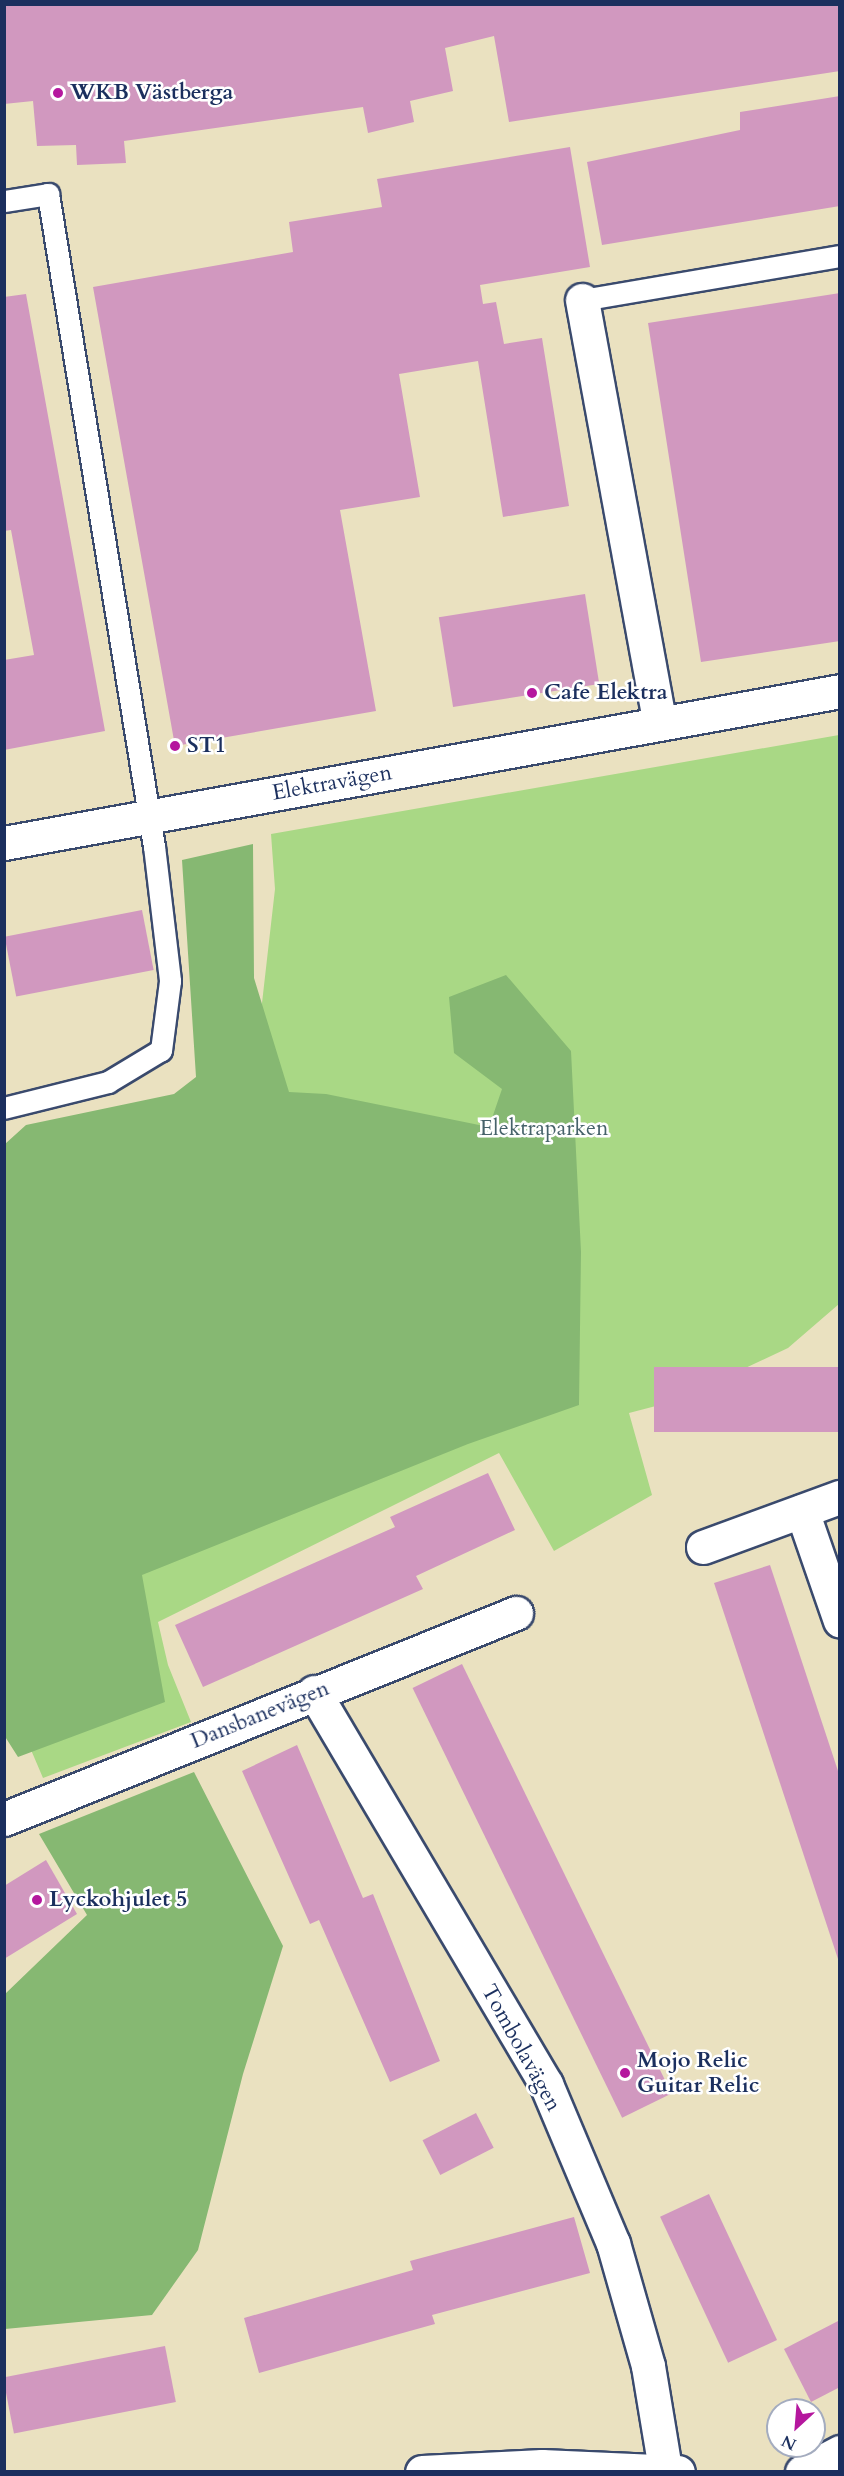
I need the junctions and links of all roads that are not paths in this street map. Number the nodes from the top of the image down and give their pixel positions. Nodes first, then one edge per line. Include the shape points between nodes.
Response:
1 (4, 201) edge
2 (840, 256) edge
3 (582, 300) joint
4 (840, 691) edge
5 (660, 723) junction
6 (149, 816) junction
7 (4, 843) edge
8 (4, 1108) edge
9 (840, 1497) edge
10 (802, 1511) junction
11 (703, 1547) dead end
12 (516, 1613) dead end
13 (840, 1621) edge
14 (314, 1692) junction
15 (4, 1819) edge
16 (840, 2452) edge
17 (660, 2469) edge
18 (422, 2472) edge
19 (802, 2472) edge

1 - 6 lane via 48,194
2 - 3 lane
3 - 5 street
4 - 5 street, Elektravägen
5 - 6 street, Elektravägen
6 - 7 street, Elektravägen
6 - 8 lane via 170,981 161,1050 108,1082
9 - 10 street
10 - 11 street
10 - 13 street
12 - 14 street, Dansbanevägen
14 - 15 street, Dansbanevägen
14 - 17 street, Tombolavägen via 546,2084 613,2243 648,2366
16 - 19 street
17 - 18 street via 542,2466

